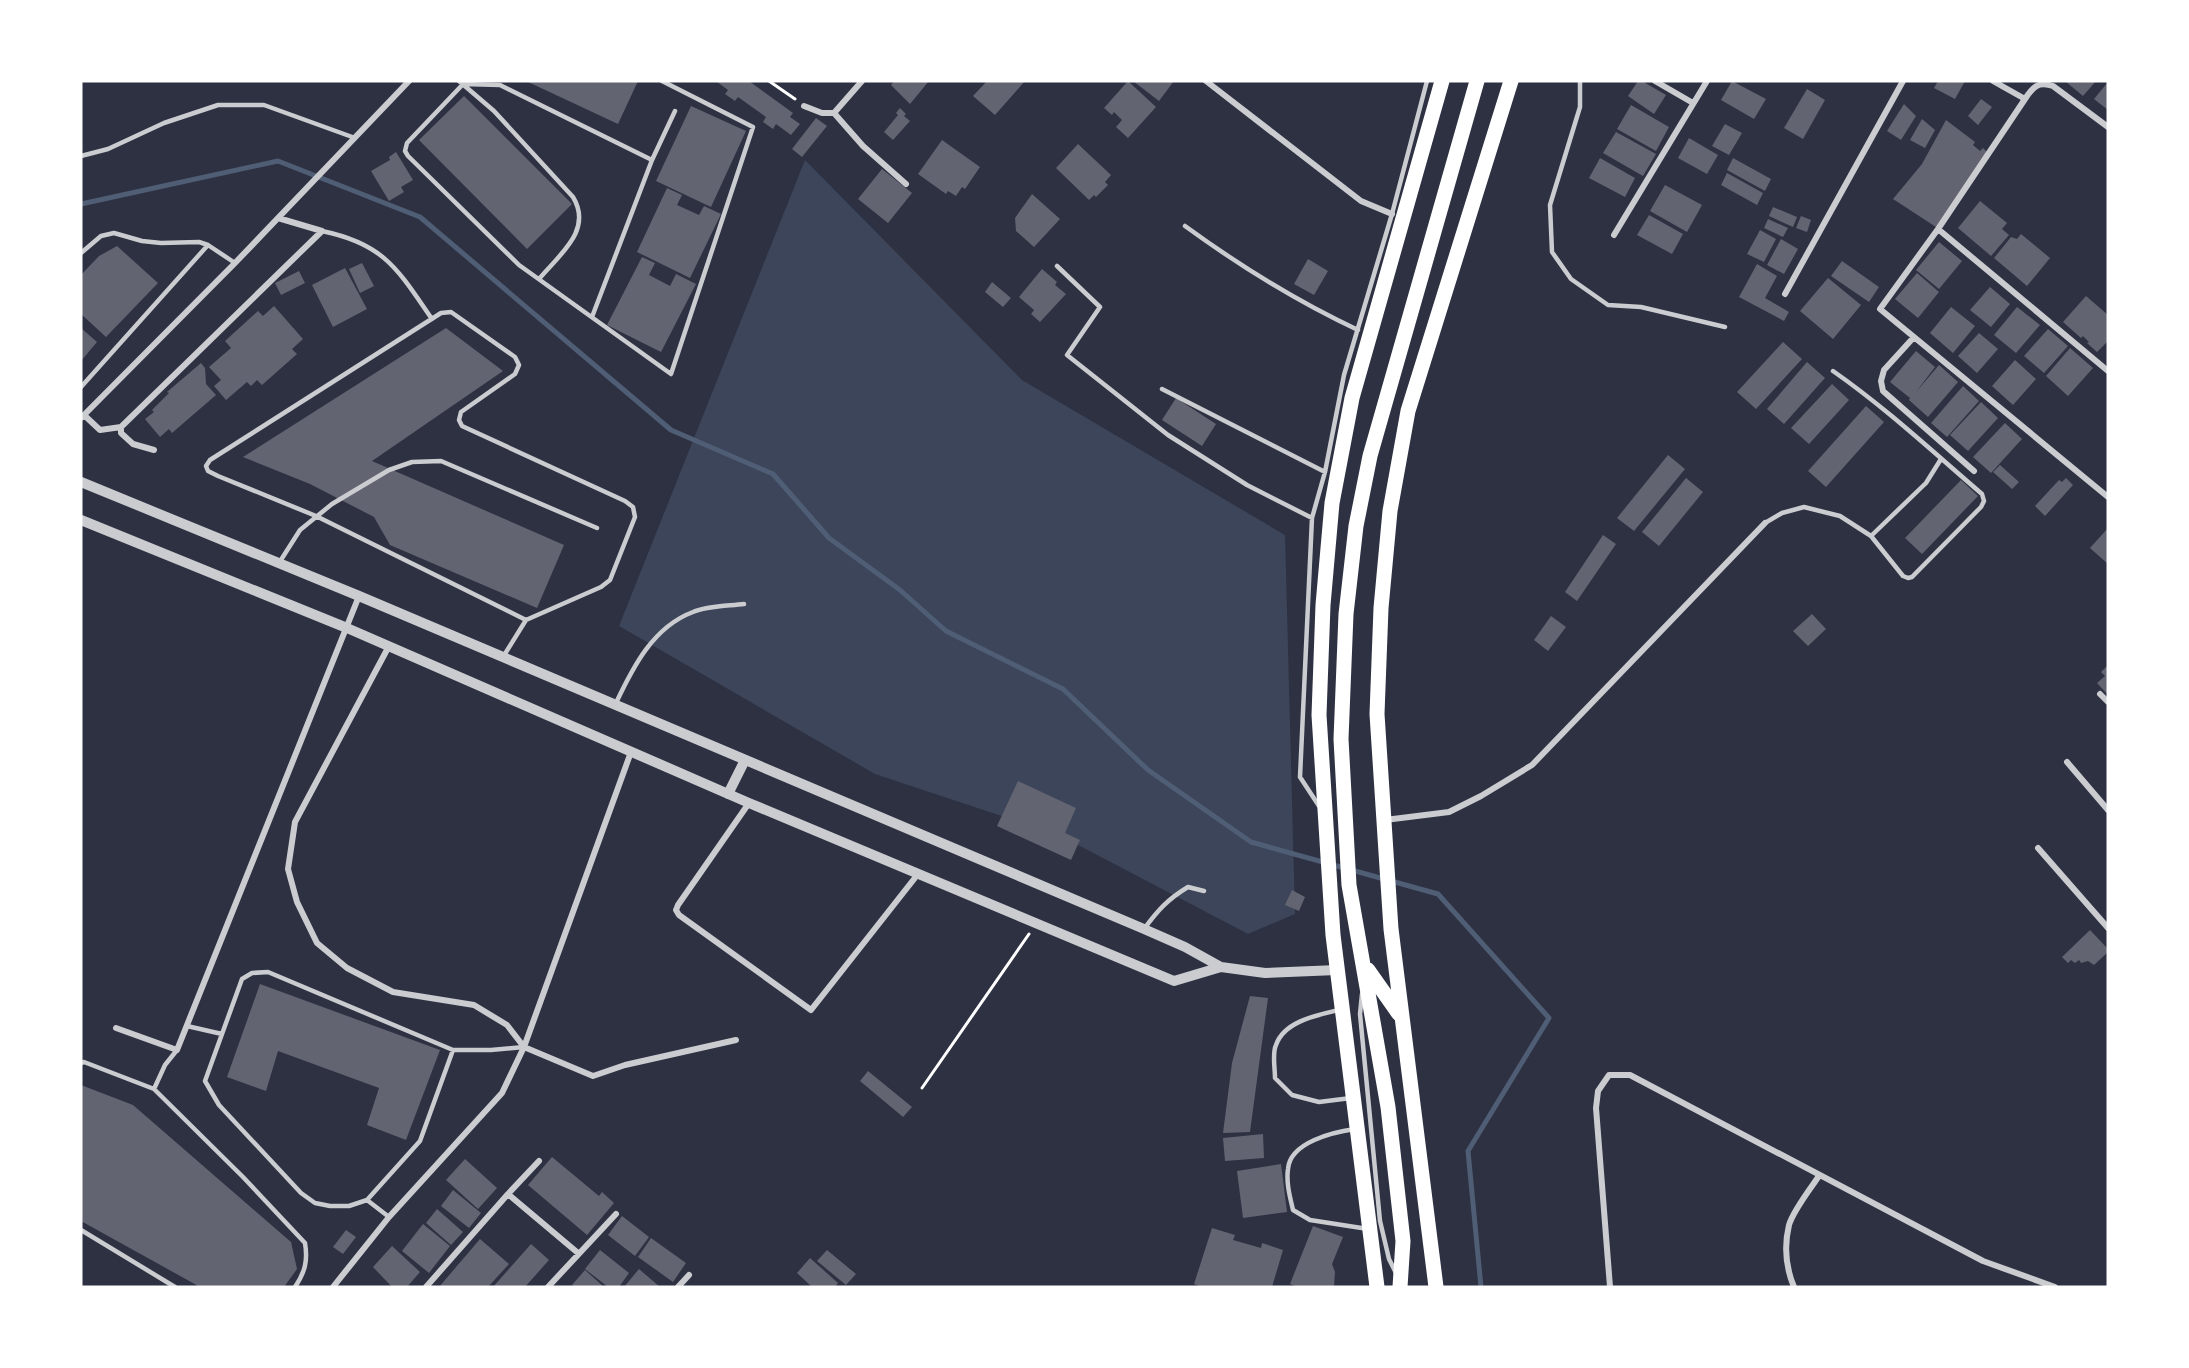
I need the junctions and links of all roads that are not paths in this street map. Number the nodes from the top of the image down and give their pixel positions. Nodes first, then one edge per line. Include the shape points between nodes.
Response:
1 (409, 81) edge
2 (662, 81) edge
3 (862, 81) edge
4 (1206, 81) edge
5 (1427, 81) edge
6 (1442, 81) edge
7 (1477, 81) edge
8 (1511, 81) edge
9 (1580, 81) edge
10 (1655, 81) edge
11 (1707, 81) edge
12 (1903, 81) edge
13 (1993, 81) edge
14 (463, 82) edge
15 (2025, 99) junction
16 (1694, 103) junction
17 (804, 106) road end
18 (675, 111) dead end
19 (834, 113) junction
20 (2108, 127) edge
21 (355, 138) junction
22 (81, 156) edge
23 (652, 160) junction
24 (906, 184) dead end
25 (1392, 214) junction
26 (278, 218) junction
27 (1185, 226) dead end
28 (1938, 229) junction
29 (322, 231) junction
30 (1614, 235) dead end
31 (208, 244) junction
32 (81, 253) edge
33 (235, 263) junction
34 (1057, 266) dead end
35 (539, 279) junction
36 (1785, 294) dead end
37 (592, 317) junction
38 (432, 319) junction
39 (1725, 327) dead end
40 (1358, 330) junction
41 (1914, 337) junction
42 (1833, 371) dead end
43 (2108, 371) edge
44 (81, 387) edge
45 (1162, 389) dead end
46 (83, 417) edge
47 (121, 427) junction
48 (154, 450) dead end
49 (1941, 459) junction
50 (1974, 471) dead end
51 (1325, 472) junction
52 (81, 482) edge
53 (2108, 497) edge
54 (316, 516) junction
55 (1312, 518) junction
56 (81, 519) edge
57 (1765, 523) joint
58 (597, 528) dead end
59 (1871, 536) junction
60 (279, 563) junction
61 (359, 596) junction
62 (744, 604) dead end
63 (526, 620) junction
64 (347, 628) junction
65 (389, 646) junction
66 (502, 657) junction
67 (2100, 694) dead end
68 (2108, 702) edge
69 (615, 705) junction
70 (631, 752) junction
71 (745, 760) junction
72 (2067, 762) dead end
73 (728, 794) junction
74 (749, 803) junction
75 (2108, 810) edge
76 (1326, 815) junction
77 (1384, 820) junction
78 (2038, 848) dead end
79 (918, 873) junction
80 (1204, 891) dead end
81 (2108, 928) edge
82 (1144, 929) junction
83 (1364, 965) junction
84 (1221, 967) junction
85 (1338, 970) junction
86 (1342, 1010) junction
87 (1401, 1017) junction
88 (187, 1026) junction
89 (116, 1028) dead end
90 (222, 1034) junction
91 (736, 1040) dead end
92 (524, 1047) junction
93 (177, 1050) junction
94 (453, 1050) junction
95 (81, 1063) edge
96 (154, 1089) junction
97 (1354, 1098) junction
98 (1357, 1128) junction
99 (539, 1161) dead end
100 (1819, 1176) junction
101 (508, 1194) junction
102 (367, 1200) junction
103 (616, 1214) dead end
104 (389, 1217) junction
105 (81, 1230) edge
106 (1370, 1230) junction
107 (578, 1253) junction
108 (688, 1275) dead end
109 (1399, 1282) edge
110 (175, 1287) edge
111 (296, 1287) edge
112 (333, 1287) edge
113 (426, 1287) edge
114 (548, 1287) edge
115 (678, 1287) edge
116 (1377, 1287) edge
117 (1436, 1287) edge
118 (1611, 1287) edge
119 (1794, 1287) edge
120 (2053, 1287) edge

1 - 21 street
2 - 37 lane via 753,127 671,374
3 - 19 street
4 - 25 street via 1361,201
5 - 25 lane
6 - 76 highway via 1352,398 1332,503 1319,715
7 - 83 highway via 1373,446 1356,526 1346,614 1341,739 1349,885
8 - 77 highway via 1408,411 1390,511 1377,714
9 - 39 lane via 1580,107 1550,205 1552,252 1571,279 1608,305 1641,307
10 - 16 street
11 - 16 street
12 - 36 street
13 - 15 street
14 - 23 lane via 500,85
14 - 35 lane via 494,111 579,208 576,234
14 - 35 lane via 407,143 405,151 519,266
15 - 20 street via 2037,86 2053,86
15 - 28 street
16 - 30 street
17 - 19 street
18 - 23 lane
19 - 24 street via 863,146
21 - 22 lane via 264,105 218,105
21 - 26 street
23 - 37 lane
25 - 40 lane
26 - 29 street
26 - 33 street
27 - 40 lane via 1294,298
28 - 41 street via 1880,309
28 - 43 street
29 - 38 lane via 385,256
29 - 47 street
31 - 32 lane via 142,241 114,233 101,236
31 - 33 lane
31 - 44 lane
33 - 46 street
34 - 55 lane via 1100,307 1067,355 1168,435 1247,485
35 - 37 lane
38 - 54 lane via 206,466 218,476
38 - 63 lane via 451,312 518,360 515,374 461,412 462,426 633,507 635,517 610,580
40 - 51 lane via 1344,375
41 - 50 street via 1884,370 1883,391
41 - 53 street
42 - 49 lane via 1866,394
45 - 51 lane
46 - 47 street via 100,430
47 - 48 street via 121,433 133,444
49 - 59 lane via 1926,483
49 - 59 lane via 1982,494 1981,507 1912,577 1903,576
51 - 55 lane
52 - 60 street
54 - 58 lane via 389,470 412,462 441,461
54 - 60 lane via 291,542
54 - 63 lane
55 - 76 lane via 1300,777
56 - 64 street
57 - 59 lane via 1804,507 1840,516
57 - 77 street via 1532,765 1449,812
60 - 61 street
61 - 64 street
61 - 66 street
62 - 69 lane via 694,611 670,625 635,663
63 - 66 lane
64 - 65 street
64 - 88 street
65 - 70 street
65 - 92 street via 295,822 288,869 297,902 317,943 347,968 393,992 474,1005 507,1025
66 - 69 street
67 - 68 street
69 - 71 street
70 - 73 street
70 - 92 street
71 - 73 street
71 - 82 street
72 - 75 street
73 - 74 street
74 - 79 street
74 - 79 street via 676,910 812,1010
76 - 85 highway
77 - 87 highway
78 - 81 street
79 - 84 street via 1174,981
80 - 82 lane via 1188,887 1176,894 1159,908
82 - 84 street
83 - 87 highway
83 - 109 highway via 1388,1107 1403,1241
84 - 85 street via 1265,973
85 - 86 highway
86 - 97 highway
86 - 97 lane via 1312,1016 1289,1027 1275,1045 1275,1078 1292,1095 1319,1102
87 - 117 highway
88 - 90 lane
88 - 93 street
89 - 93 street
90 - 94 lane via 242,979 252,973 268,972
90 - 102 lane via 205,1082 219,1105 301,1193 315,1203 349,1206
91 - 92 street via 593,1076
92 - 94 lane
92 - 104 street via 502,1093
93 - 96 lane
94 - 102 lane via 420,1141
95 - 96 lane
96 - 111 lane via 305,1243 305,1273
97 - 98 highway
98 - 106 highway
98 - 106 lane via 1312,1140 1294,1153 1287,1166 1288,1191 1293,1210 1310,1220
99 - 101 street
100 - 118 street via 1630,1075 1609,1075 1598,1091 1596,1108
100 - 119 street via 1789,1223 1788,1273
100 - 120 street via 1983,1261
101 - 107 street
101 - 113 street
102 - 104 lane
103 - 107 street
104 - 112 street
105 - 110 lane
106 - 116 highway
107 - 114 street
108 - 115 street

